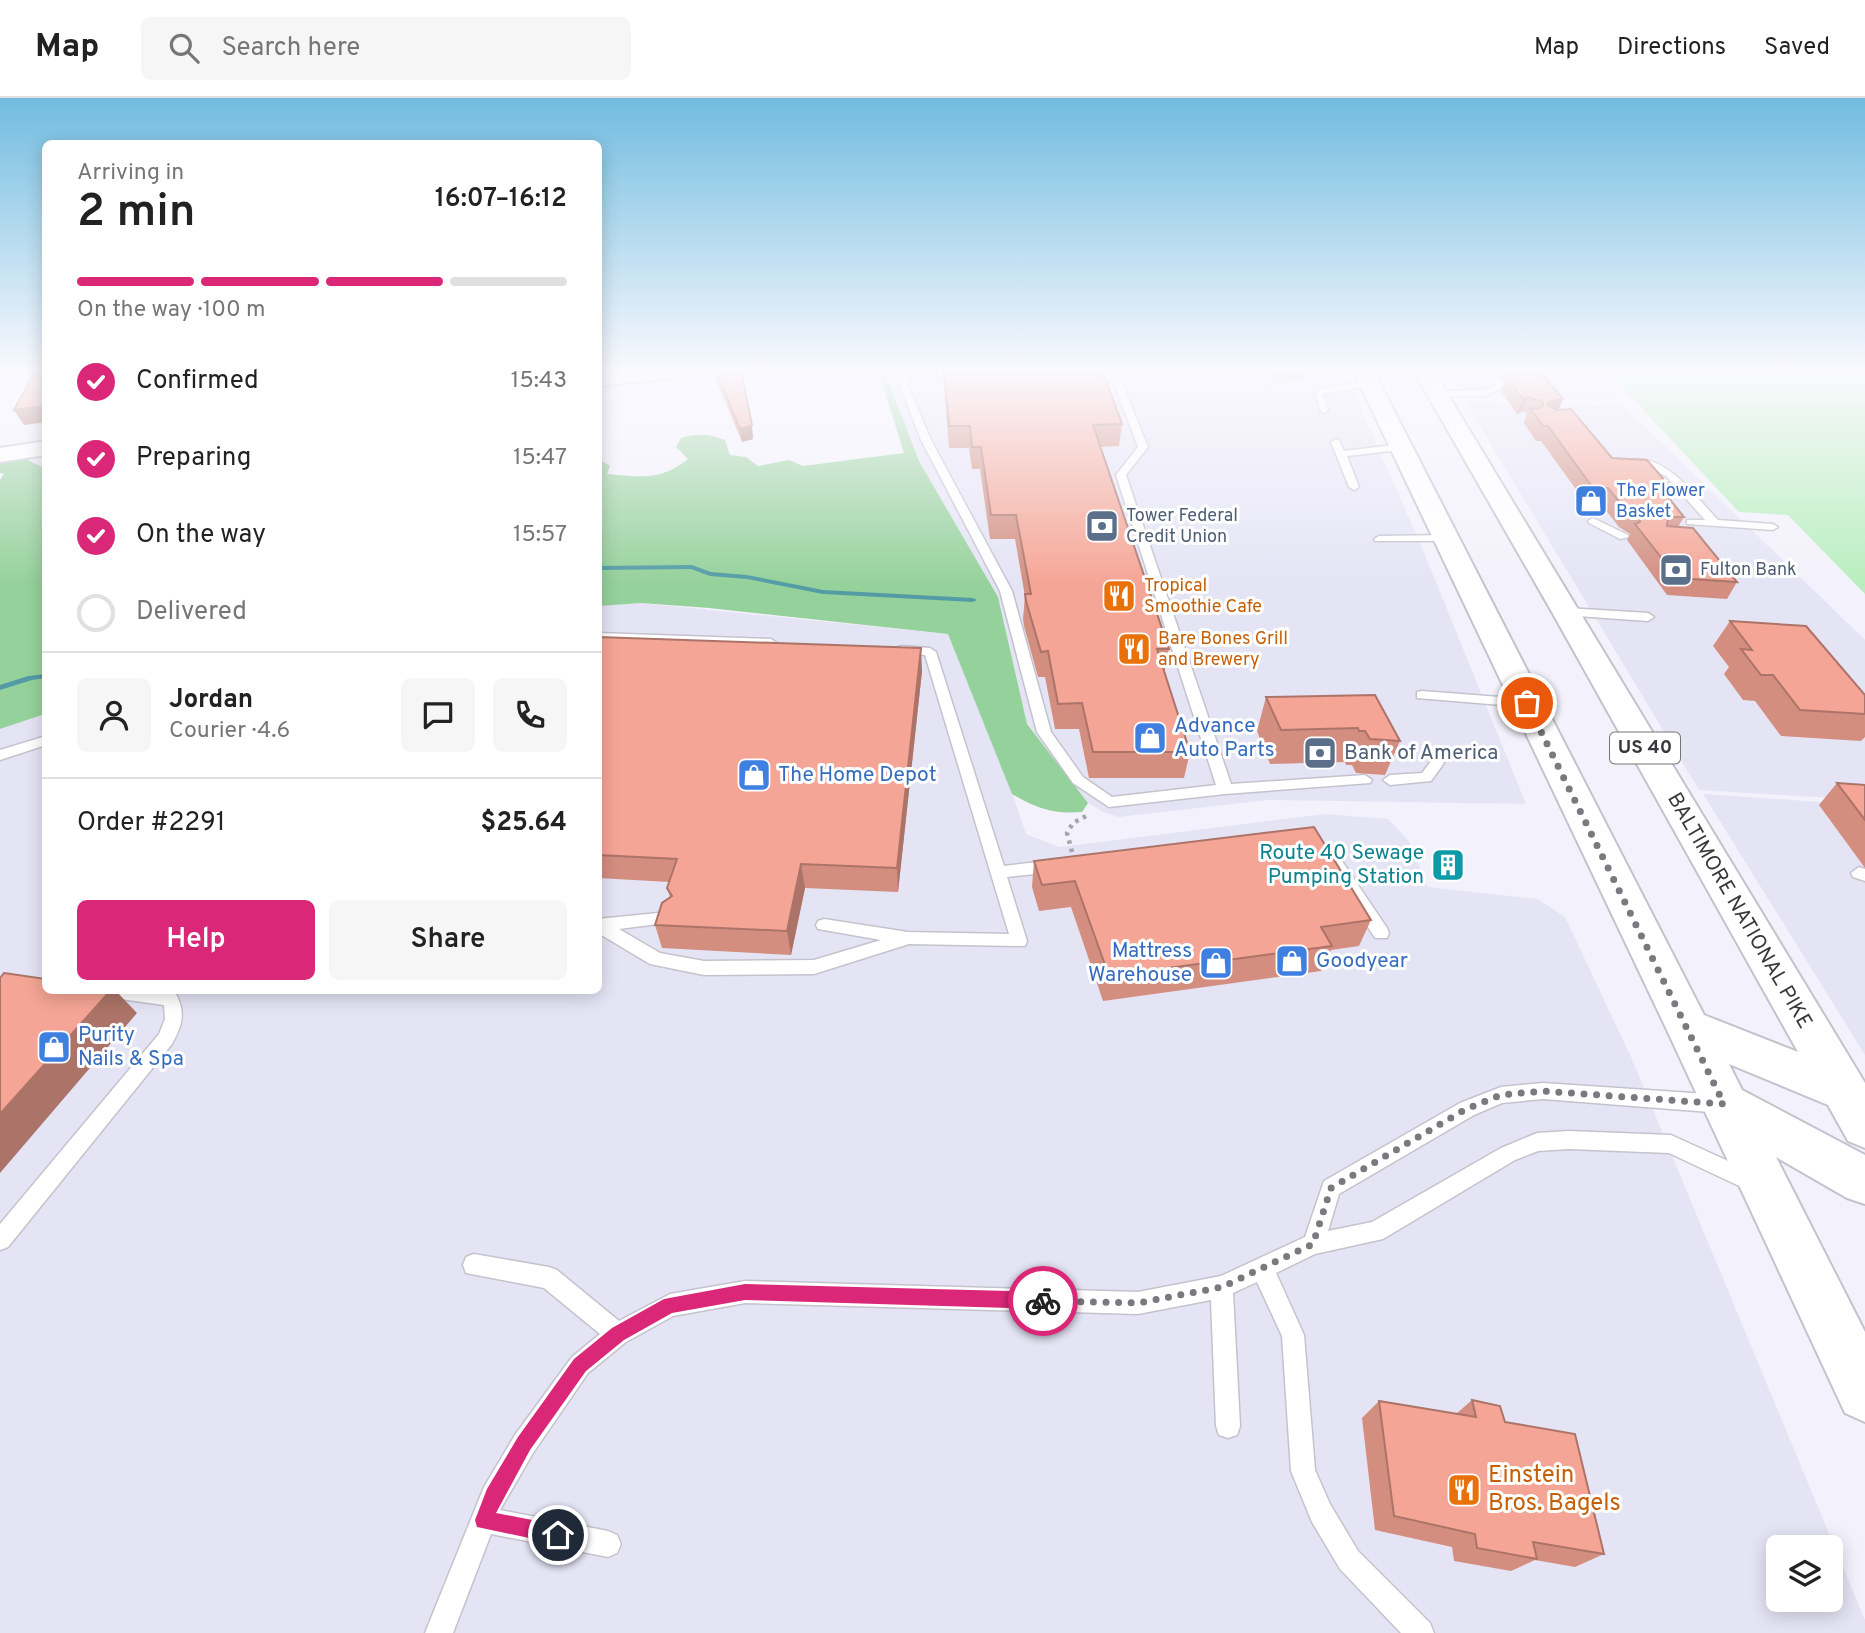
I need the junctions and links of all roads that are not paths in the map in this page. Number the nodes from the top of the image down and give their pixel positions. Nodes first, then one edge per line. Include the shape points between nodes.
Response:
1 (927, 442) edge
2 (1141, 442) edge
3 (1336, 442) dead end
4 (1398, 442) edge
5 (1473, 442) edge
6 (1401, 447) junction
7 (42, 449) edge
8 (1341, 454) junction
9 (0, 455) edge
10 (1637, 461) edge
11 (1354, 487) dead end
12 (1593, 521) dead end
13 (1715, 524) junction
14 (1773, 527) dead end
15 (1691, 528) edge
16 (1618, 531) dead end
17 (1446, 538) junction
18 (1379, 539) dead end
19 (1567, 612) junction
20 (1648, 617) dead end
21 (602, 637) edge
22 (791, 645) edge
23 (888, 650) edge
24 (1422, 695) dead end
25 (1527, 703) junction
26 (42, 741) edge
27 (0, 755) edge
28 (1437, 763) dead end
29 (1365, 780) dead end
30 (1390, 780) dead end
31 (1225, 789) junction
32 (1324, 846) edge
33 (1075, 863) edge
34 (998, 872) junction
35 (668, 918) edge
36 (602, 925) edge
37 (824, 925) dead end
38 (602, 926) edge
39 (1381, 933) dead end
40 (909, 938) junction
41 (134, 994) edge
42 (1688, 1028) junction
43 (1724, 1104) junction
44 (1860, 1116) edge
45 (1865, 1181) edge
46 (1765, 1189) junction
47 (0, 1240) edge
48 (1313, 1244) junction
49 (474, 1265) dead end
50 (1262, 1268) junction
51 (1222, 1287) junction
52 (618, 1334) junction
53 (1865, 1393) edge
54 (1228, 1426) dead end
55 (484, 1520) junction
56 (608, 1544) dead end
57 (439, 1633) edge
58 (1420, 1633) edge

1 - 31 lane via 1006,591 1044,732 1078,780 1109,802
2 - 31 lane via 1143,447 1121,475
3 - 8 lane
4 - 6 main road
5 - 19 main road, BALTIMORE NATIONAL PIKE / US 40
6 - 8 lane
6 - 17 main road
7 - 9 main road
8 - 11 lane
10 - 13 lane via 1670,474
12 - 16 lane
13 - 14 lane
13 - 15 lane
17 - 18 lane
17 - 25 main road
19 - 20 lane
19 - 44 main road, BALTIMORE NATIONAL PIKE / US 40
21 - 22 lane
23 - 34 lane via 930,652
24 - 25 lane
25 - 42 main road
26 - 27 lane
28 - 30 lane via 1426,778
29 - 31 lane
32 - 39 lane
33 - 34 lane
34 - 40 lane via 1019,941
35 - 36 lane
37 - 40 lane
38 - 40 lane via 656,959 704,968 814,967
41 - 47 lane via 170,999 176,1020 166,1040
42 - 43 main road
42 - 44 main road
43 - 45 main road
43 - 46 main road
43 - 48 lane via 1543,1091 1501,1095 1466,1109 1331,1188
46 - 48 lane via 1671,1144 1537,1142 1508,1154 1375,1232
46 - 53 main road
48 - 50 lane
49 - 52 lane via 549,1278
50 - 51 lane
50 - 58 lane via 1293,1335 1303,1471 1321,1513 1349,1560
51 - 52 lane via 1138,1303 745,1292 670,1305
51 - 54 lane
52 - 55 lane via 580,1365 524,1444
55 - 56 lane
55 - 57 lane

